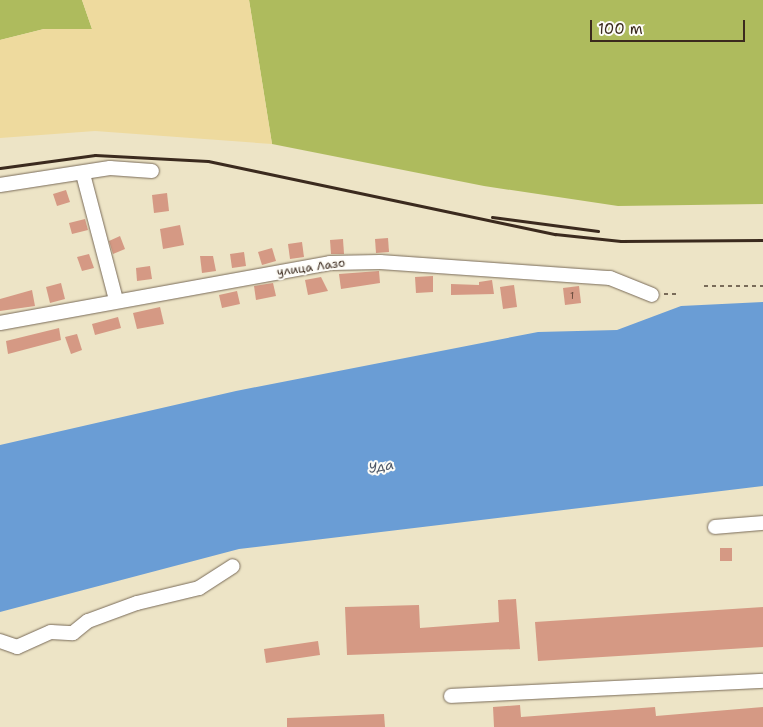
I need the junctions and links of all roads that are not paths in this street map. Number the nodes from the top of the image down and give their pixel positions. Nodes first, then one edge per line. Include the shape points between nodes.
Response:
1 (152, 171) dead end
2 (84, 174) junction
3 (0, 185) edge
4 (652, 295) dead end
5 (116, 300) junction
6 (0, 323) edge
7 (763, 524) edge
8 (715, 527) dead end
9 (234, 566) dead end
10 (0, 641) edge
11 (763, 681) edge
12 (451, 696) dead end

1 - 2 street via 110,168
2 - 3 street
2 - 5 street
4 - 5 street, улица Лазо via 610,278 380,262 330,263
5 - 6 street, улица Лазо
7 - 8 street
9 - 10 street via 199,588 137,603 88,621 73,633 51,632 17,647
11 - 12 street

